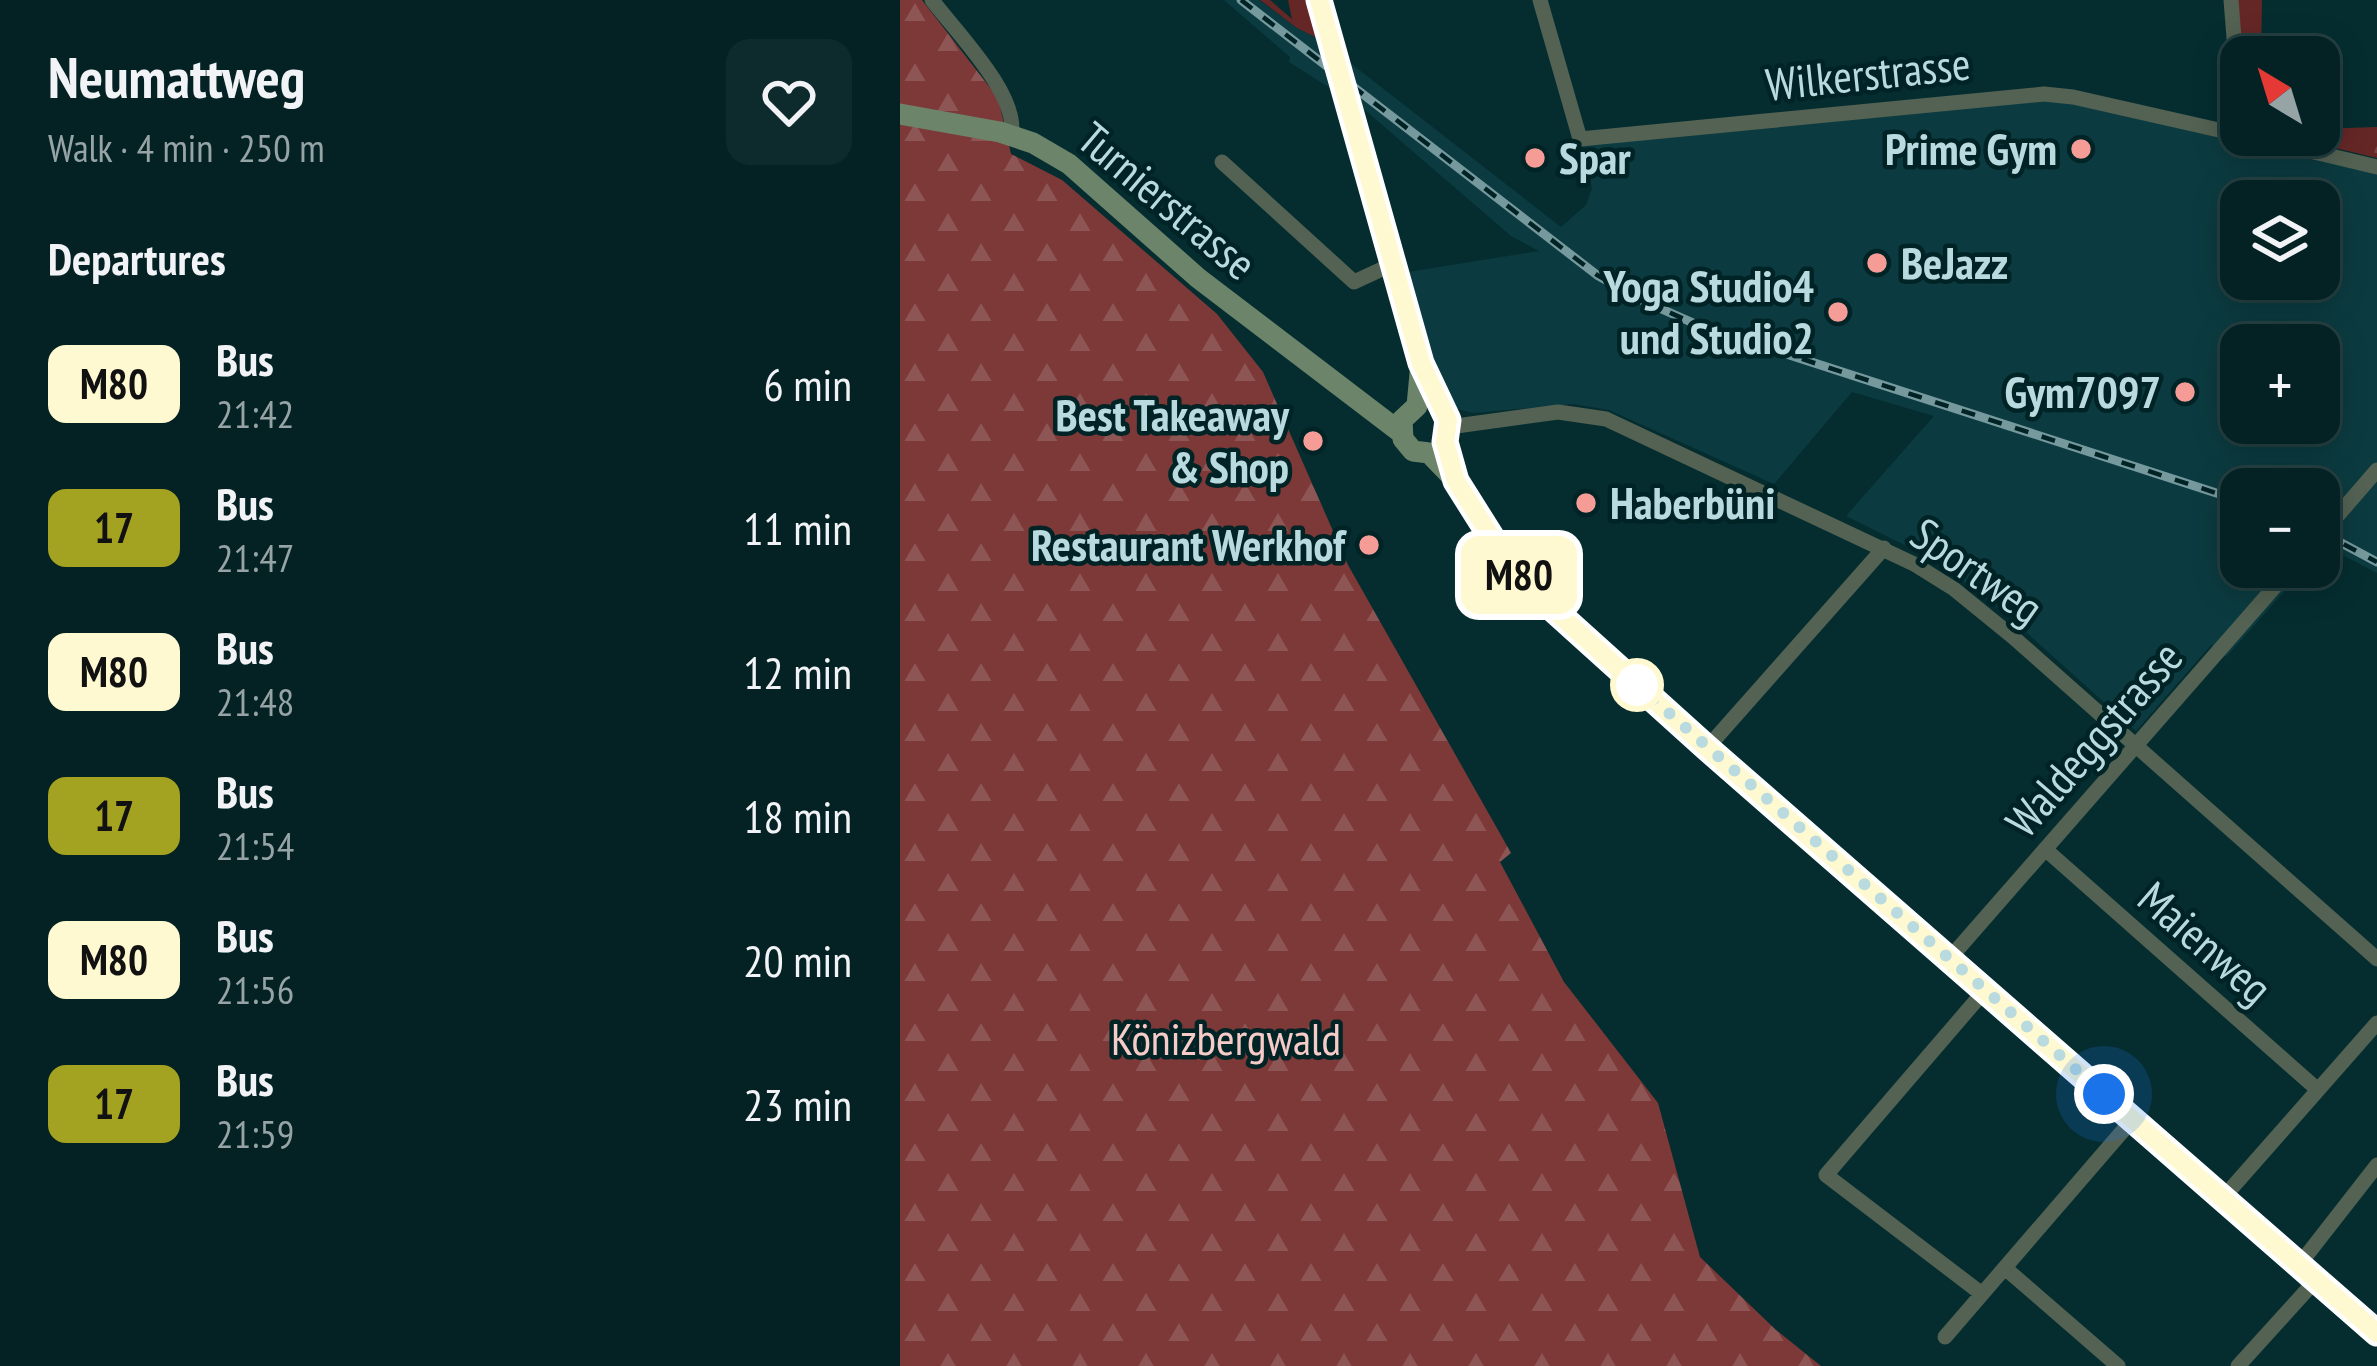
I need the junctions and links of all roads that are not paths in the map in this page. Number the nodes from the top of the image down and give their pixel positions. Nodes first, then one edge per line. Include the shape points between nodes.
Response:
1 (932, 0) edge
2 (1319, 0) edge
3 (2230, 0) edge
4 (1541, 5) edge
5 (2233, 36) edge
6 (900, 114) edge
7 (2220, 126) edge
8 (1011, 135) junction
9 (2335, 156) edge
10 (1222, 162) dead end
11 (2377, 167) edge
12 (1395, 263) junction
13 (1427, 426) junction
14 (2377, 470) edge
15 (2340, 513) edge
16 (1885, 548) junction
17 (2275, 588) edge
18 (2137, 745) junction
19 (1707, 748) junction
20 (2045, 850) junction
21 (1950, 958) junction
22 (2377, 959) edge
23 (1986, 989) junction
24 (2377, 1023) edge
25 (2318, 1090) junction
26 (2134, 1119) junction
27 (2377, 1165) edge
28 (2222, 1199) junction
29 (2005, 1268) junction
30 (2307, 1272) junction
31 (1982, 1294) junction
32 (2377, 1333) edge
33 (1946, 1336) dead end
34 (2118, 1366) edge
35 (2238, 1366) edge

1 - 8 street via 1000,89 1011,109
2 - 12 main road
3 - 5 street
4 - 7 street, Wilkerstrasse via 1580,139 2039,94 2158,108
6 - 8 main road, Turnierstrasse
8 - 13 main road, Turnierstrasse via 1069,164 1198,278 1361,401
9 - 11 street, Wilkerstrasse
10 - 12 street via 1354,282
12 - 13 main road via 1421,363
13 - 16 street, Sportweg via 1558,412 1606,419
13 - 19 main road via 1524,582
14 - 15 street
16 - 18 street, Sportweg via 1967,599
16 - 19 street
17 - 18 street, Waldeggstrasse
18 - 20 street, Waldeggstrasse
18 - 22 street, Sportweg
19 - 21 main road
20 - 21 street, Waldeggstrasse
20 - 25 street, Maienweg
21 - 23 main road
23 - 26 main road
23 - 31 street via 1826,1175
24 - 25 street
25 - 28 street
26 - 28 main road
26 - 29 street
27 - 30 street
28 - 30 main road
29 - 31 street
29 - 34 street
30 - 32 main road
30 - 35 street
31 - 33 street

